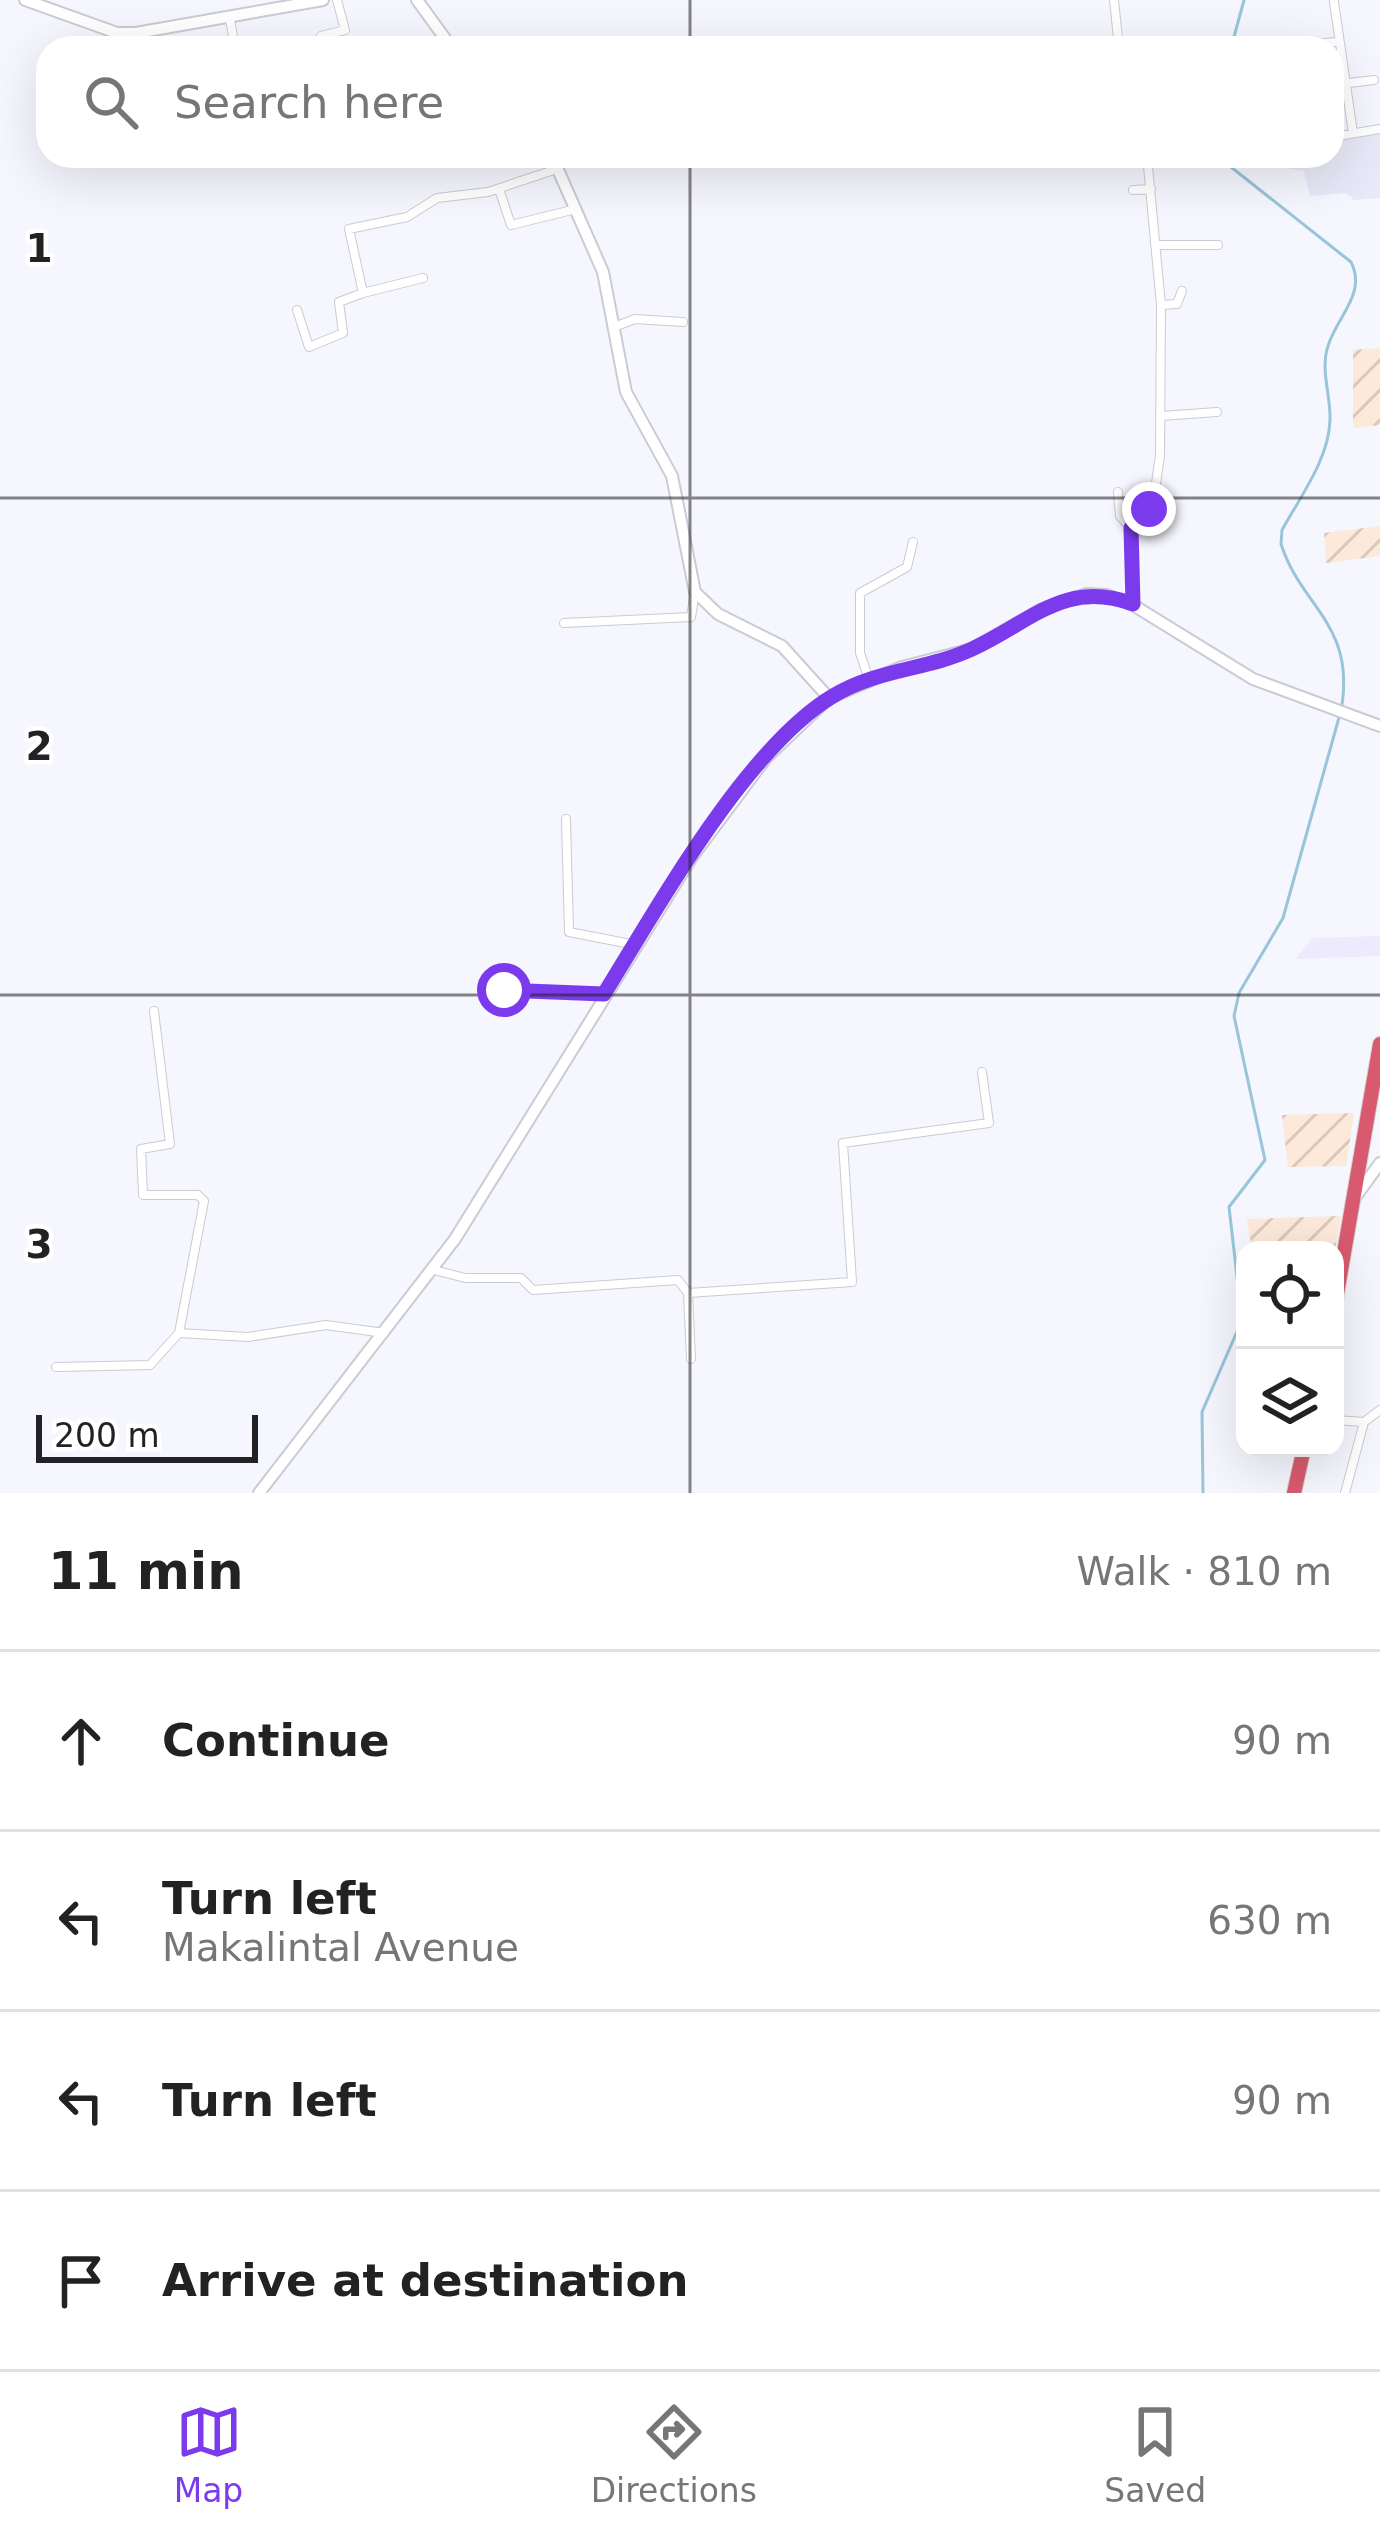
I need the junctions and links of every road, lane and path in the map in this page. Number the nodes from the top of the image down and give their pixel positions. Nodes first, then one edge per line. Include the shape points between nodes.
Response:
1 (25, 0) edge
2 (323, 0) edge
3 (338, 0) edge
4 (417, 0) edge
5 (1114, 0) edge
6 (1334, 2) edge
7 (230, 19) junction
8 (234, 36) edge
9 (321, 36) edge
10 (443, 36) edge
11 (1118, 36) edge
12 (1336, 36) edge
13 (1344, 69) edge
14 (1374, 80) dead end
15 (1348, 83) junction
16 (1380, 129) edge
17 (1353, 133) junction
18 (1344, 135) edge
19 (1148, 168) edge
20 (559, 169) joint
21 (499, 188) junction
22 (1151, 189) junction
23 (1133, 190) dead end
24 (577, 208) junction
25 (1155, 245) junction
26 (1219, 245) dead end
27 (422, 278) dead end
28 (1182, 291) dead end
29 (362, 293) junction
30 (1161, 305) junction
31 (297, 310) dead end
32 (683, 322) dead end
33 (613, 328) junction
34 (1217, 412) dead end
35 (1161, 416) junction
36 (1118, 492) dead end
37 (1131, 528) junction
38 (913, 542) dead end
39 (695, 592) junction
40 (1133, 604) junction
41 (564, 623) dead end
42 (868, 679) junction
43 (830, 698) junction
44 (1380, 726) edge
45 (566, 818) dead end
46 (636, 945) junction
47 (504, 990) dead end
48 (604, 994) junction
49 (154, 1011) dead end
50 (1380, 1044) edge
51 (982, 1072) dead end
52 (1380, 1163) edge
53 (1354, 1199) junction
54 (1344, 1255) edge
55 (434, 1270) junction
56 (688, 1292) junction
57 (179, 1333) junction
58 (386, 1333) junction
59 (691, 1359) dead end
60 (56, 1367) dead end
61 (1380, 1410) edge
62 (1344, 1420) edge
63 (1364, 1421) junction
64 (1302, 1457) edge
65 (260, 1493) edge
66 (1294, 1493) edge
67 (1345, 1493) edge

1 - 7 main road via 117,32
2 - 7 main road
3 - 9 street via 345,30
4 - 10 main road
5 - 11 street
6 - 12 street
7 - 8 street
13 - 15 street
14 - 15 street
15 - 17 street
16 - 17 street
17 - 18 street
19 - 22 street
20 - 21 street
20 - 24 main road
21 - 24 street via 511,225
21 - 29 street via 441,197 407,217 349,229
22 - 23 street
22 - 25 street
24 - 33 main road
25 - 26 street
25 - 30 street
27 - 29 street
28 - 30 street via 1177,304
29 - 31 street via 339,302 343,333 312,348
30 - 35 street
32 - 33 street via 635,319
33 - 39 main road via 626,392 672,476
34 - 35 street
35 - 37 street via 1156,499
36 - 37 street via 1120,516
37 - 40 street
38 - 42 street via 907,567 860,593
39 - 41 street via 691,617
39 - 43 main road via 718,614 782,646
40 - 42 main road via 1087,594 972,649
40 - 44 main road via 1224,664
42 - 43 main road
43 - 46 main road via 744,784
45 - 46 street via 569,932
46 - 48 main road
47 - 48 street
48 - 55 main road
49 - 57 street via 170,1144 140,1149 143,1195 204,1201
50 - 53 highway
51 - 56 street via 989,1124 843,1143 852,1282
52 - 53 main road
53 - 54 highway
55 - 56 street via 521,1278 533,1290 678,1280
55 - 58 main road
56 - 59 street
57 - 58 street via 248,1337 326,1325
57 - 60 street via 150,1365
58 - 65 main road
61 - 63 street
62 - 63 street
63 - 67 street
64 - 66 highway

